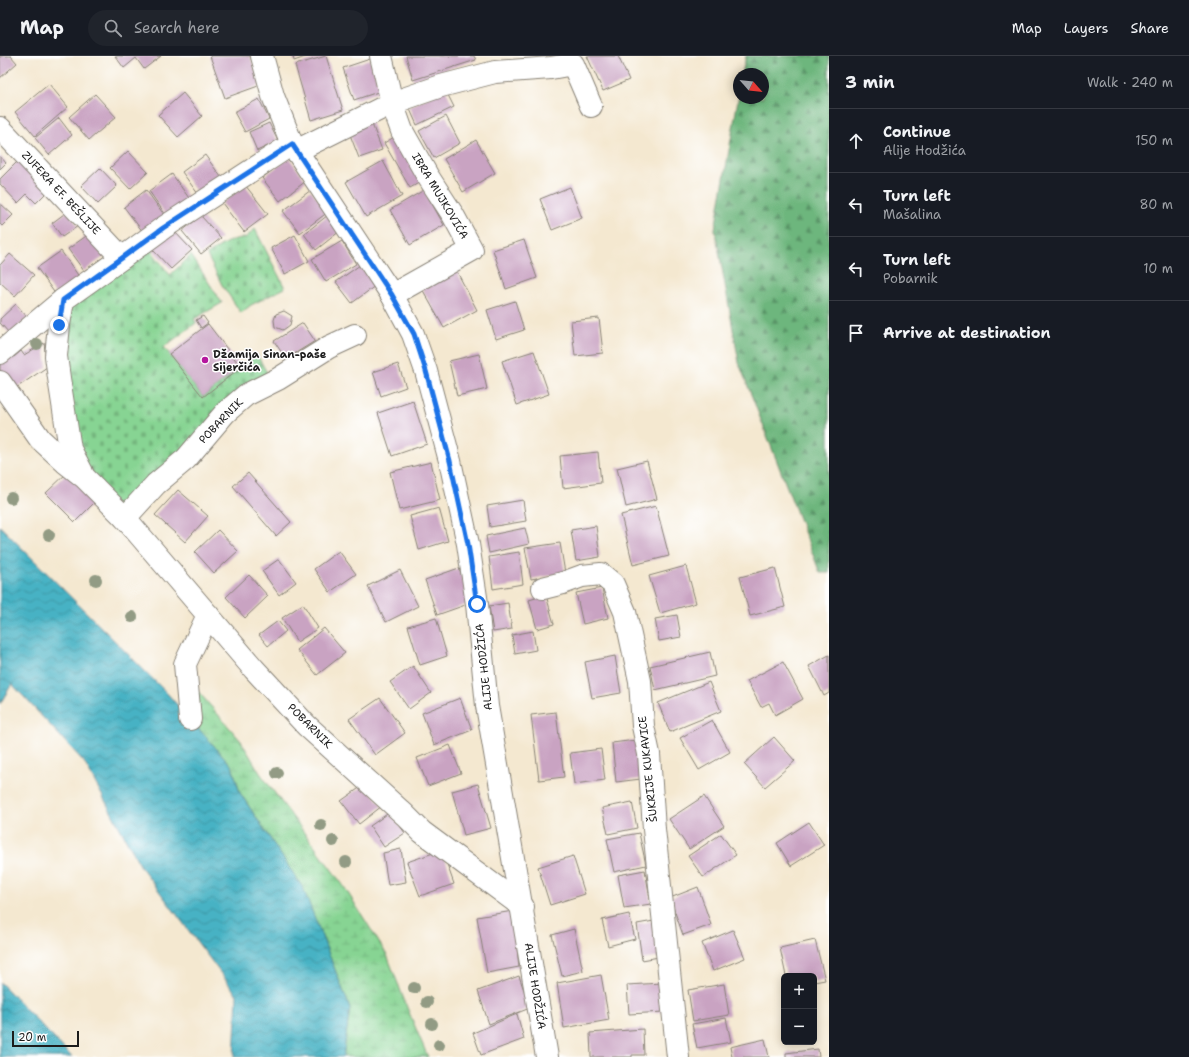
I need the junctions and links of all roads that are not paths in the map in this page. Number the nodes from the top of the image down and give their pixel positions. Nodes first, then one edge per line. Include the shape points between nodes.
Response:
1 (262, 56) edge
2 (381, 56) edge
3 (392, 103) junction
4 (590, 106) dead end
5 (0, 128) edge
6 (294, 147) junction
7 (122, 258) junction
8 (392, 295) junction
9 (63, 300) junction
10 (355, 335) dead end
11 (0, 353) edge
12 (0, 382) edge
13 (84, 477) junction
14 (125, 518) junction
15 (543, 588) dead end
16 (208, 615) junction
17 (190, 720) dead end
18 (522, 907) junction
19 (547, 1057) edge
20 (678, 1057) edge

1 - 6 street, ALIJE HODŽIĆA via 273,96
2 - 3 street
3 - 4 street via 441,86 495,72 573,64
3 - 6 street
3 - 8 street, IBRA MUJKOVIĆA via 402,131 472,250
5 - 7 street, ZUFERA EF. BEŠLIJE
6 - 7 street via 163,228
6 - 8 street, ALIJE HODŽIĆA
7 - 9 street
8 - 18 street, ALIJE HODŽIĆA via 414,334 426,371 450,461 468,544 488,706
9 - 11 street
9 - 13 street, POBARNIK via 56,356 70,449
10 - 14 street, POBARNIK via 329,347 278,379 246,395 225,413 186,459 156,484
12 - 13 street, POBARNIK via 40,439
13 - 14 street, POBARNIK
14 - 16 street, POBARNIK
15 - 20 street, ŠUKRIJE KUKAVICE via 582,576 601,574 613,584 625,612 640,681
16 - 17 street via 185,664
16 - 18 street, POBARNIK via 306,725 422,832
18 - 19 street, ALIJE HODŽIĆA

